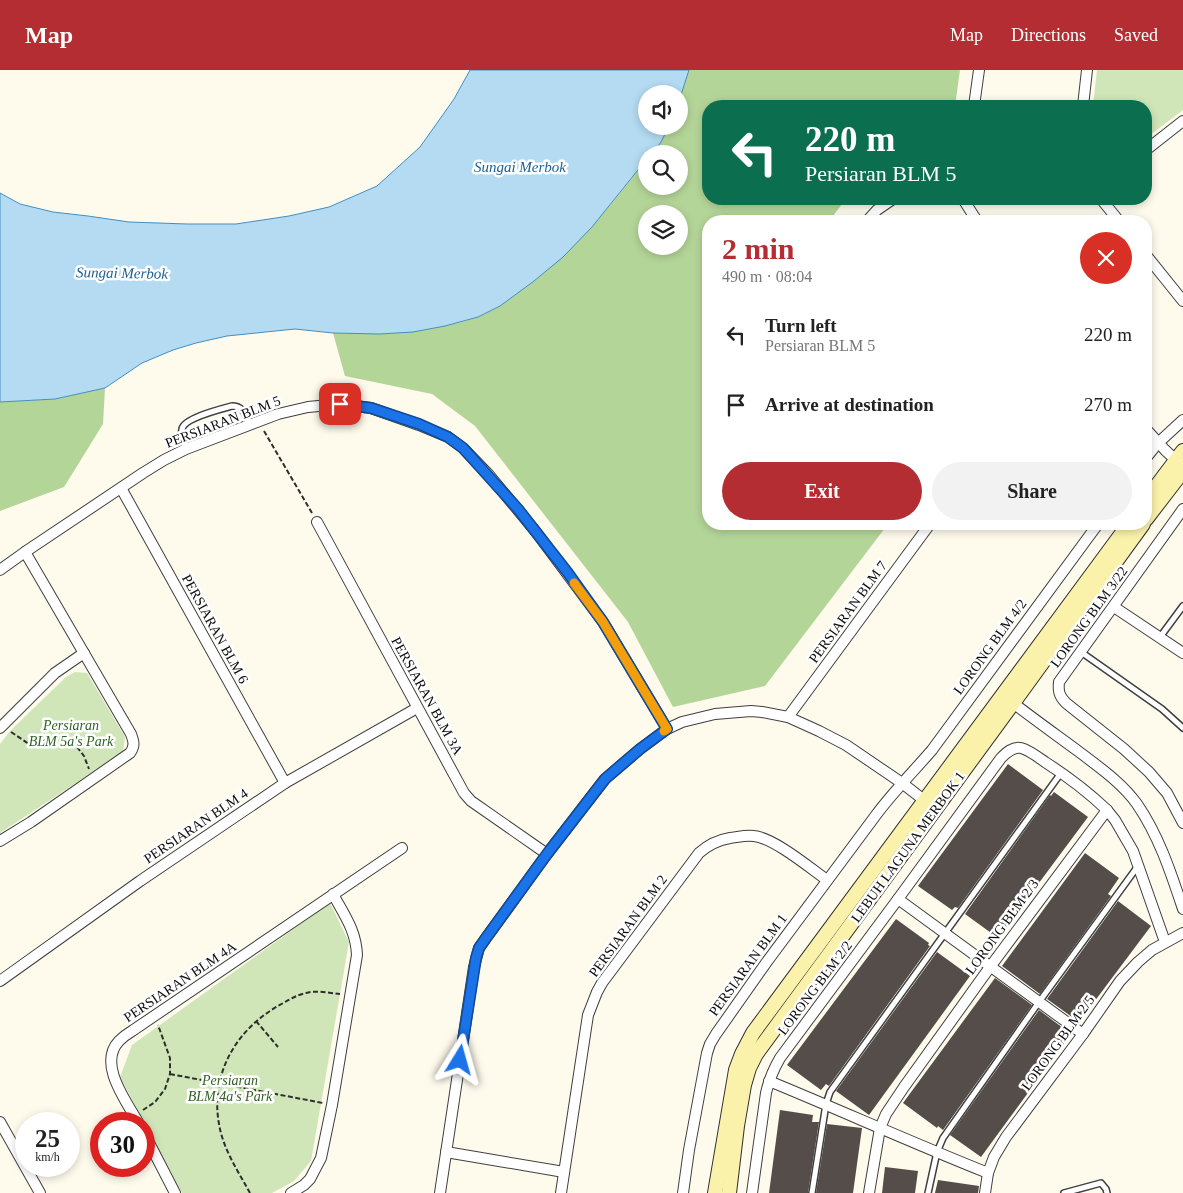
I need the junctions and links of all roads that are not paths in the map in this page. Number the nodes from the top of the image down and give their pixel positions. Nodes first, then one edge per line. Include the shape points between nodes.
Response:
1 (979, 70) edge
2 (1087, 70) edge
3 (975, 100) edge
4 (1084, 100) edge
5 (1182, 124) edge
6 (1152, 146) edge
7 (884, 205) edge
8 (1106, 205) edge
9 (872, 215) edge
10 (1114, 215) edge
11 (1152, 262) edge
12 (1183, 301) edge
13 (1183, 420) edge
14 (255, 423) junction
15 (1152, 436) edge
16 (1158, 443) junction
17 (186, 449) junction
18 (1152, 450) edge
19 (1181, 462) edge
20 (120, 488) junction
21 (1152, 493) edge
22 (1152, 509) edge
23 (1183, 509) edge
24 (317, 522) road end
25 (926, 530) edge
26 (1094, 530) edge
27 (1125, 530) edge
28 (1137, 530) edge
29 (25, 552) junction
30 (0, 570) edge
31 (1183, 606) edge
32 (1114, 607) junction
33 (1160, 637) junction
34 (1081, 652) junction
35 (84, 653) junction
36 (1183, 653) edge
37 (1008, 699) junction
38 (417, 708) junction
39 (788, 717) junction
40 (1, 727) edge
41 (1183, 728) edge
42 (667, 729) junction
43 (1061, 772) junction
44 (285, 783) junction
45 (902, 784) junction
46 (924, 800) junction
47 (936, 809) junction
48 (1107, 810) junction
49 (1183, 823) edge
50 (0, 842) edge
51 (402, 848) dead end
52 (547, 854) junction
53 (1138, 865) junction
54 (827, 880) junction
55 (333, 894) junction
56 (898, 899) junction
57 (1183, 909) edge
58 (1183, 933) edge
59 (944, 934) junction
60 (1165, 942) junction
61 (990, 967) junction
62 (0, 981) edge
63 (1039, 1002) junction
64 (1083, 1034) junction
65 (769, 1081) junction
66 (826, 1104) junction
67 (133, 1112) edge
68 (0, 1122) edge
69 (880, 1128) junction
70 (446, 1152) junction
71 (936, 1152) junction
72 (155, 1154) edge
73 (564, 1172) junction
74 (988, 1173) junction
75 (40, 1193) edge
76 (175, 1193) edge
77 (291, 1193) edge
78 (440, 1193) edge
79 (561, 1193) edge
80 (683, 1193) edge
81 (715, 1193) edge
82 (729, 1193) edge
83 (752, 1193) edge
84 (812, 1193) edge
85 (869, 1193) edge
86 (928, 1193) edge
87 (985, 1193) edge
88 (1064, 1193) edge
89 (1108, 1193) edge

1 - 3 street
2 - 4 street
5 - 6 street
7 - 9 street
8 - 10 street
11 - 12 street
13 - 16 street
14 - 17 street, PERSIARAN BLM 5
14 - 17 lane via 238,406 196,418 182,429
14 - 42 street, PERSIARAN BLM 5 via 308,407 358,406 431,429 463,448 518,509 568,573 603,622
15 - 16 street
16 - 18 street
16 - 19 street
17 - 20 street, PERSIARAN BLM 5
19 - 21 street
19 - 22 street
20 - 29 street, PERSIARAN BLM 5
20 - 44 street, PERSIARAN BLM 6
23 - 32 street, LORONG BLM 3/22
24 - 38 street, PERSIARAN BLM 3A
25 - 39 street, PERSIARAN BLM 7
26 - 45 street, LORONG BLM 4/2 via 932,750
27 - 37 street, LEBUH LAGUNA MERBOK 1
28 - 37 street, LEBUH LAGUNA MERBOK 1
29 - 30 street, PERSIARAN BLM 5
29 - 35 street
31 - 33 lane
32 - 33 street
32 - 34 street, LORONG BLM 3/22
33 - 36 street
34 - 41 lane via 1162,709
34 - 49 street, LORONG BLM 3/22 via 1060,682 1061,698 1149,772 1167,793
35 - 40 street via 55,672
35 - 50 street via 131,734 134,748
37 - 46 street, LEBUH LAGUNA MERBOK 1
37 - 47 street, LEBUH LAGUNA MERBOK 1
37 - 57 street via 1102,769 1137,803 1158,840
38 - 44 street, PERSIARAN BLM 4
38 - 52 street, PERSIARAN BLM 3A via 464,793
39 - 42 street via 751,711 715,714
39 - 45 street via 839,742
42 - 52 street via 605,779
43 - 48 street, LORONG BLM 2/2
43 - 56 street, LORONG BLM 2/2 via 1021,748 1006,753
43 - 59 lane
44 - 62 street, PERSIARAN BLM 4
45 - 46 street
45 - 54 street, PERSIARAN BLM 1
46 - 47 street
46 - 81 street, LEBUH LAGUNA MERBOK 1 via 753,1033 736,1070
47 - 82 street, LEBUH LAGUNA MERBOK 1 via 756,1054 744,1086
48 - 53 street via 1126,837
48 - 61 street, LORONG BLM 2/3
51 - 55 street, PERSIARAN BLM 4A
52 - 70 street via 479,948
53 - 60 street
53 - 63 lane
54 - 73 street, PERSIARAN BLM 2 via 771,842 752,835 723,839 699,853 596,992 588,1015
54 - 80 street, PERSIARAN BLM 1 via 710,1044
55 - 67 street, PERSIARAN BLM 4A via 118,1042 113,1050 111,1069
55 - 77 street via 352,928 356,955 322,1158 310,1179
56 - 59 street
56 - 65 street, LORONG BLM 2/2 via 780,1058
58 - 60 street, LORONG BLM 2/5
59 - 61 street
59 - 66 lane via 839,1078
60 - 64 street, LORONG BLM 2/5 via 1128,972
61 - 63 street
61 - 69 street, LORONG BLM 2/3 via 904,1087
63 - 64 street
63 - 71 lane
64 - 74 street, LORONG BLM 2/5 via 1006,1137
65 - 66 street
65 - 83 street, LORONG BLM 2/2
66 - 69 street
66 - 84 lane
68 - 75 street
69 - 71 street
69 - 85 street, LORONG BLM 2/3
70 - 73 street
70 - 78 street
71 - 74 street
71 - 86 lane
72 - 76 street
73 - 79 street, PERSIARAN BLM 2
74 - 87 street, LORONG BLM 2/5
88 - 89 lane via 1100,1184

